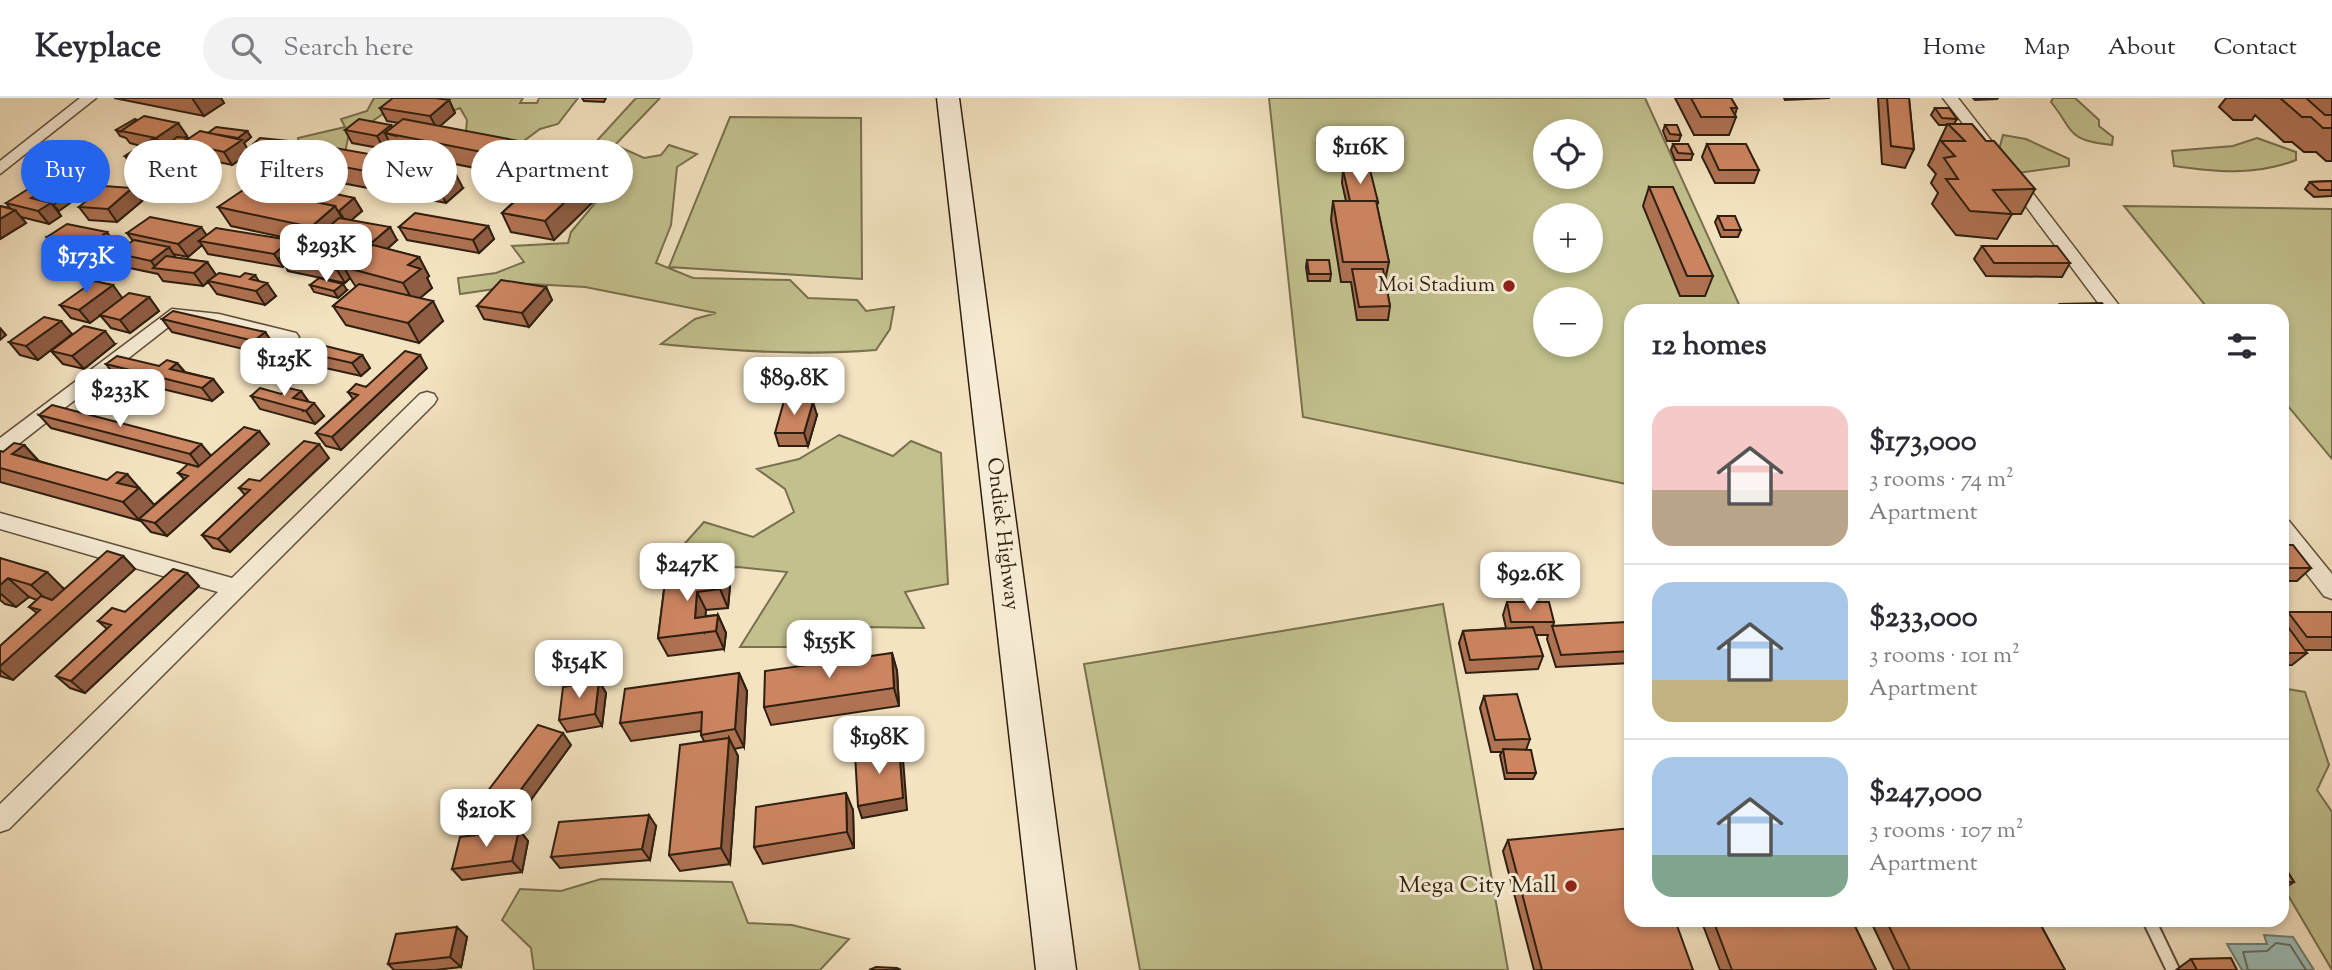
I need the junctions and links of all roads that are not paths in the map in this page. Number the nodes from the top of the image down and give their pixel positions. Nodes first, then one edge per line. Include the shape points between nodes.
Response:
1 (89, 98) edge
2 (948, 98) edge
3 (1951, 98) edge
4 (0, 169) edge
5 (2109, 304) edge
6 (290, 337) dead end
7 (427, 399) dead end
8 (0, 448) edge
9 (0, 521) edge
10 (2289, 536) edge
11 (235, 588) junction
12 (2332, 590) edge
13 (0, 821) edge
14 (2152, 927) edge
15 (1056, 970) edge
16 (2173, 970) edge

1 - 4 street
2 - 15 main road, Ondiek Highway
3 - 5 street
6 - 8 street via 219,320 172,315
7 - 11 street
9 - 11 street
10 - 12 street
11 - 13 street
14 - 16 lane

